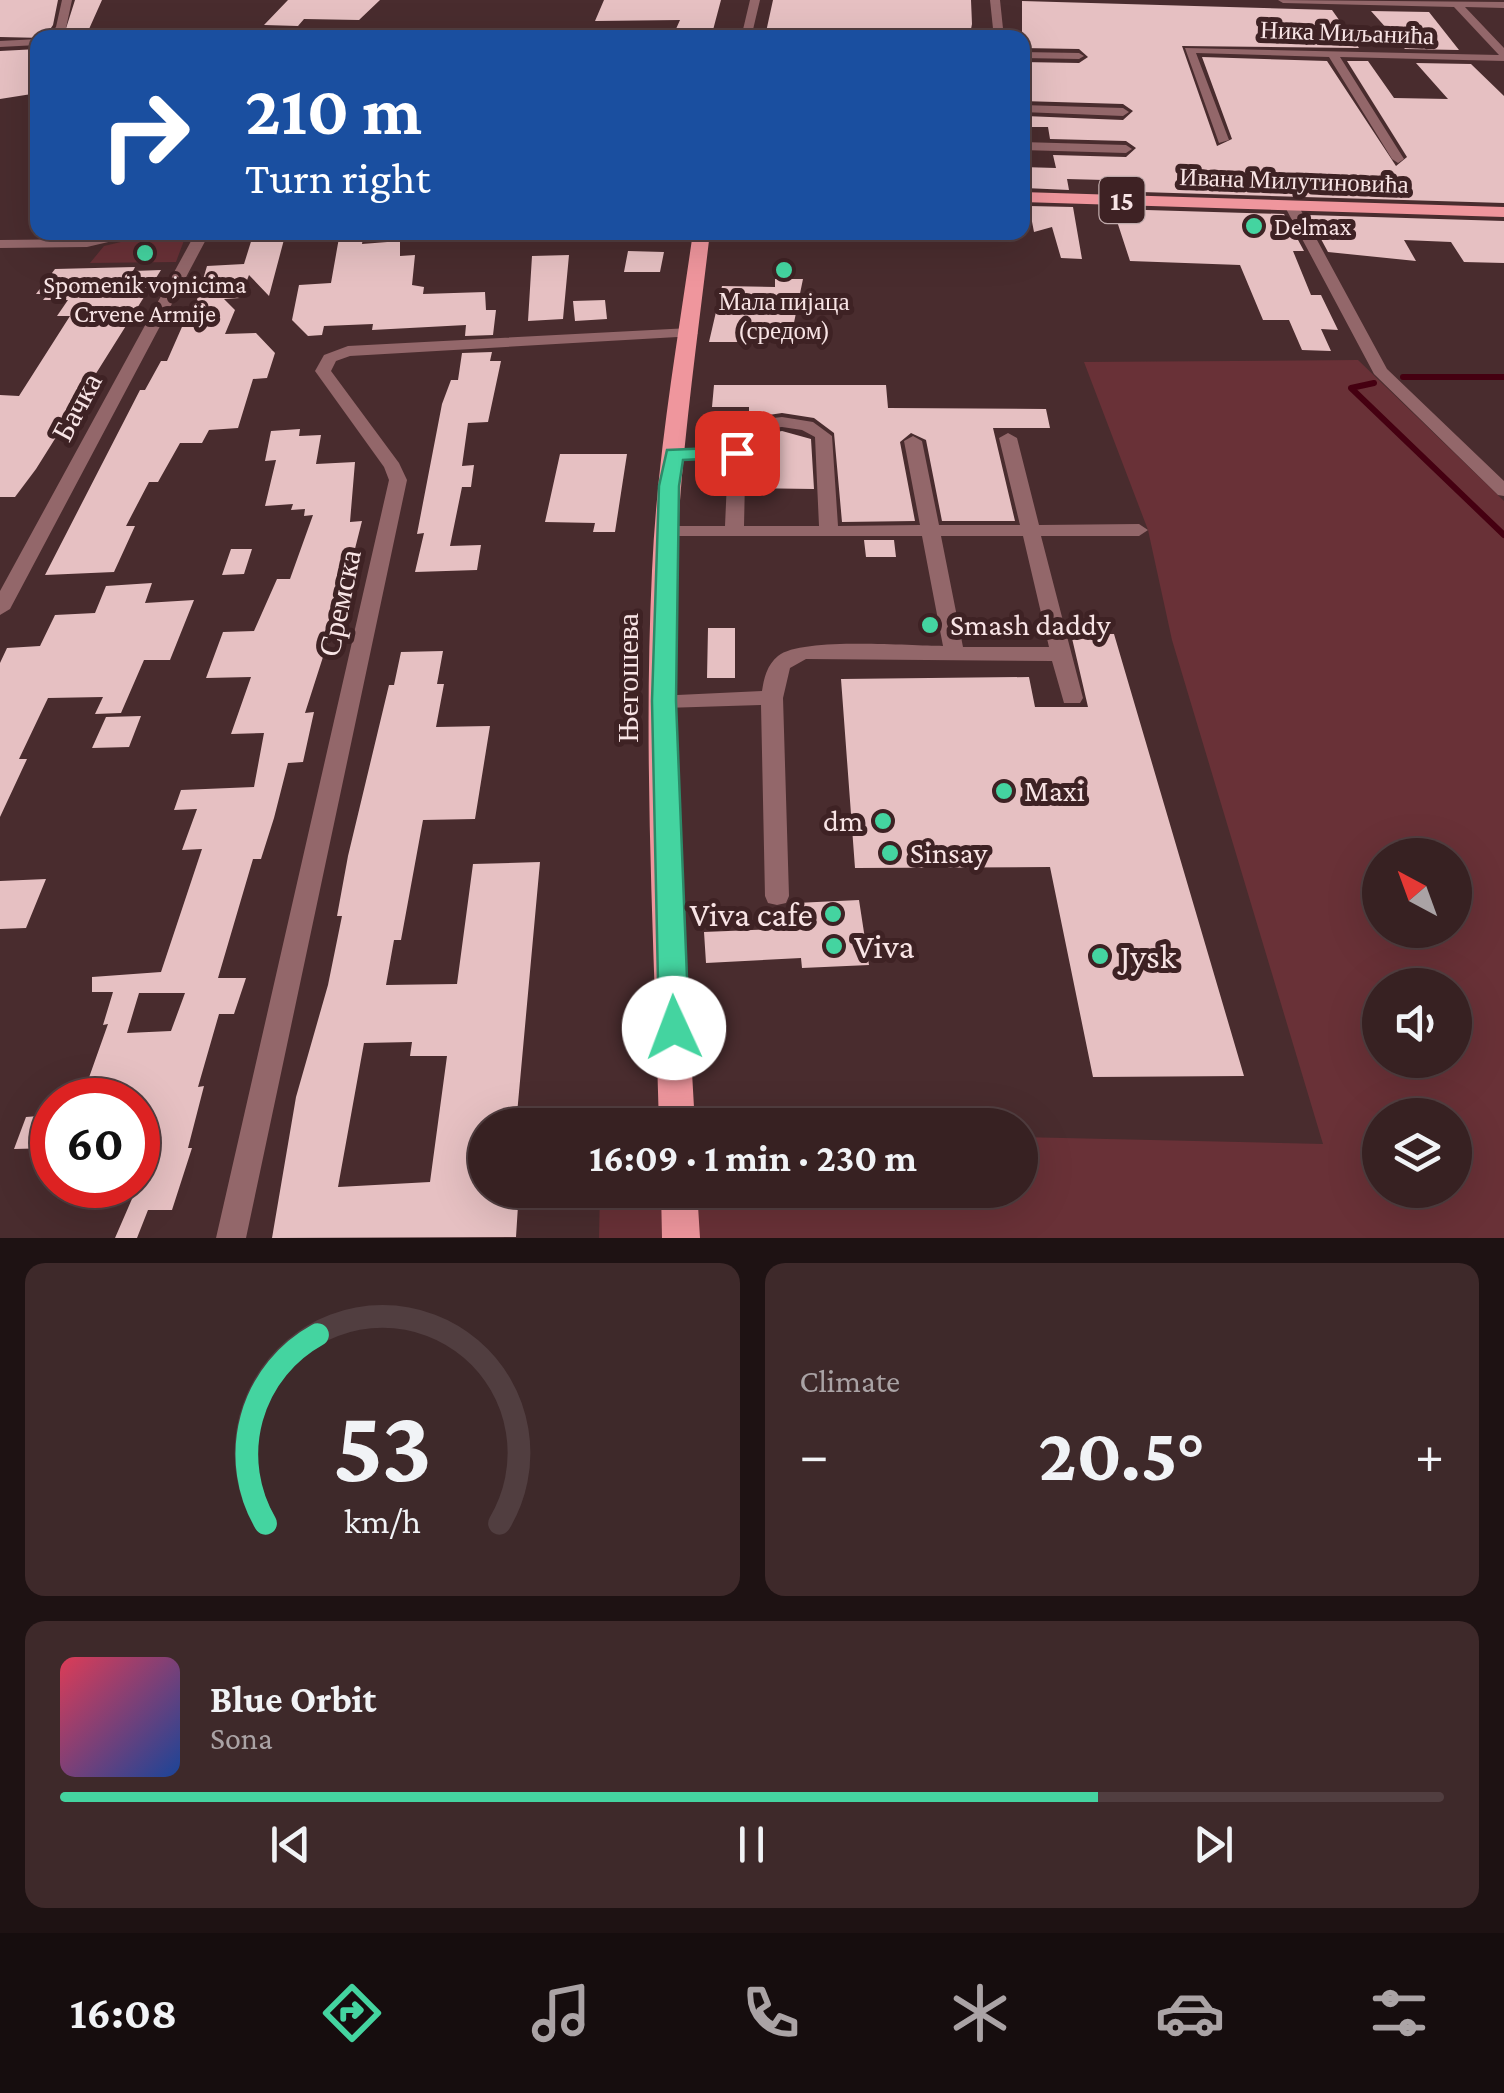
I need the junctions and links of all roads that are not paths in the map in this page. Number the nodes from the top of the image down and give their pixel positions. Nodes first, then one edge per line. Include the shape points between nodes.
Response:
1 (66, 0) edge
2 (756, 0) edge
3 (995, 0) edge
4 (1283, 0) edge
5 (1454, 2) edge
6 (1504, 6) edge
7 (59, 30) edge
8 (748, 30) edge
9 (999, 30) edge
10 (30, 42) edge
11 (0, 44) edge
12 (1333, 54) junction
13 (1030, 55) edge
14 (1079, 56) dead end
15 (1504, 56) edge
16 (1030, 108) edge
17 (1123, 112) dead end
18 (1223, 140) dead end
19 (1030, 146) edge
20 (1126, 149) dead end
21 (1398, 160) dead end
22 (1030, 197) edge
23 (1291, 205) junction
24 (1504, 212) edge
25 (100, 240) edge
26 (199, 240) edge
27 (701, 240) edge
28 (0, 244) edge
29 (690, 333) junction
30 (1008, 438) dead end
31 (913, 441) dead end
32 (737, 453) junction
33 (674, 454) junction
34 (1504, 491) edge
35 (1140, 530) dead end
36 (667, 532) junction
37 (734, 533) junction
38 (829, 533) junction
39 (1031, 533) junction
40 (930, 534) junction
41 (0, 609) edge
42 (954, 654) junction
43 (1061, 654) junction
44 (772, 698) junction
45 (1072, 698) dead end
46 (664, 701) junction
47 (776, 896) dead end
48 (676, 1108) edge
49 (679, 1208) edge
50 (231, 1238) edge
51 (680, 1238) edge

1 - 7 street
2 - 8 street
3 - 9 street
4 - 5 street
5 - 6 street
5 - 15 street
10 - 11 street
12 - 15 street, Ника Миљанића
12 - 18 street, Ника Миљанића via 1189,50
12 - 21 street
13 - 14 street
16 - 17 street
19 - 20 street
22 - 23 main road, Ивана Милутиновића / 15
23 - 24 main road, Ивана Милутиновића / 15
23 - 34 street via 1380,371
25 - 28 street
26 - 41 street, Бачка
27 - 29 main road, Његошева
29 - 33 main road, Његошева
29 - 50 street, Сремска via 348,351 330,358 322,371 398,480
30 - 39 street
31 - 40 street
32 - 33 street
32 - 37 street
32 - 38 street via 738,432 749,425 822,431
33 - 36 main road, Његошева
35 - 39 street
36 - 37 street
36 - 46 main road, Његошева
37 - 38 street
38 - 40 street
39 - 40 street
39 - 43 street
40 - 42 street
42 - 43 street
42 - 44 street via 804,652 774,671
43 - 45 street
44 - 46 street
44 - 47 street
46 - 48 main road, Његошева
49 - 51 main road

